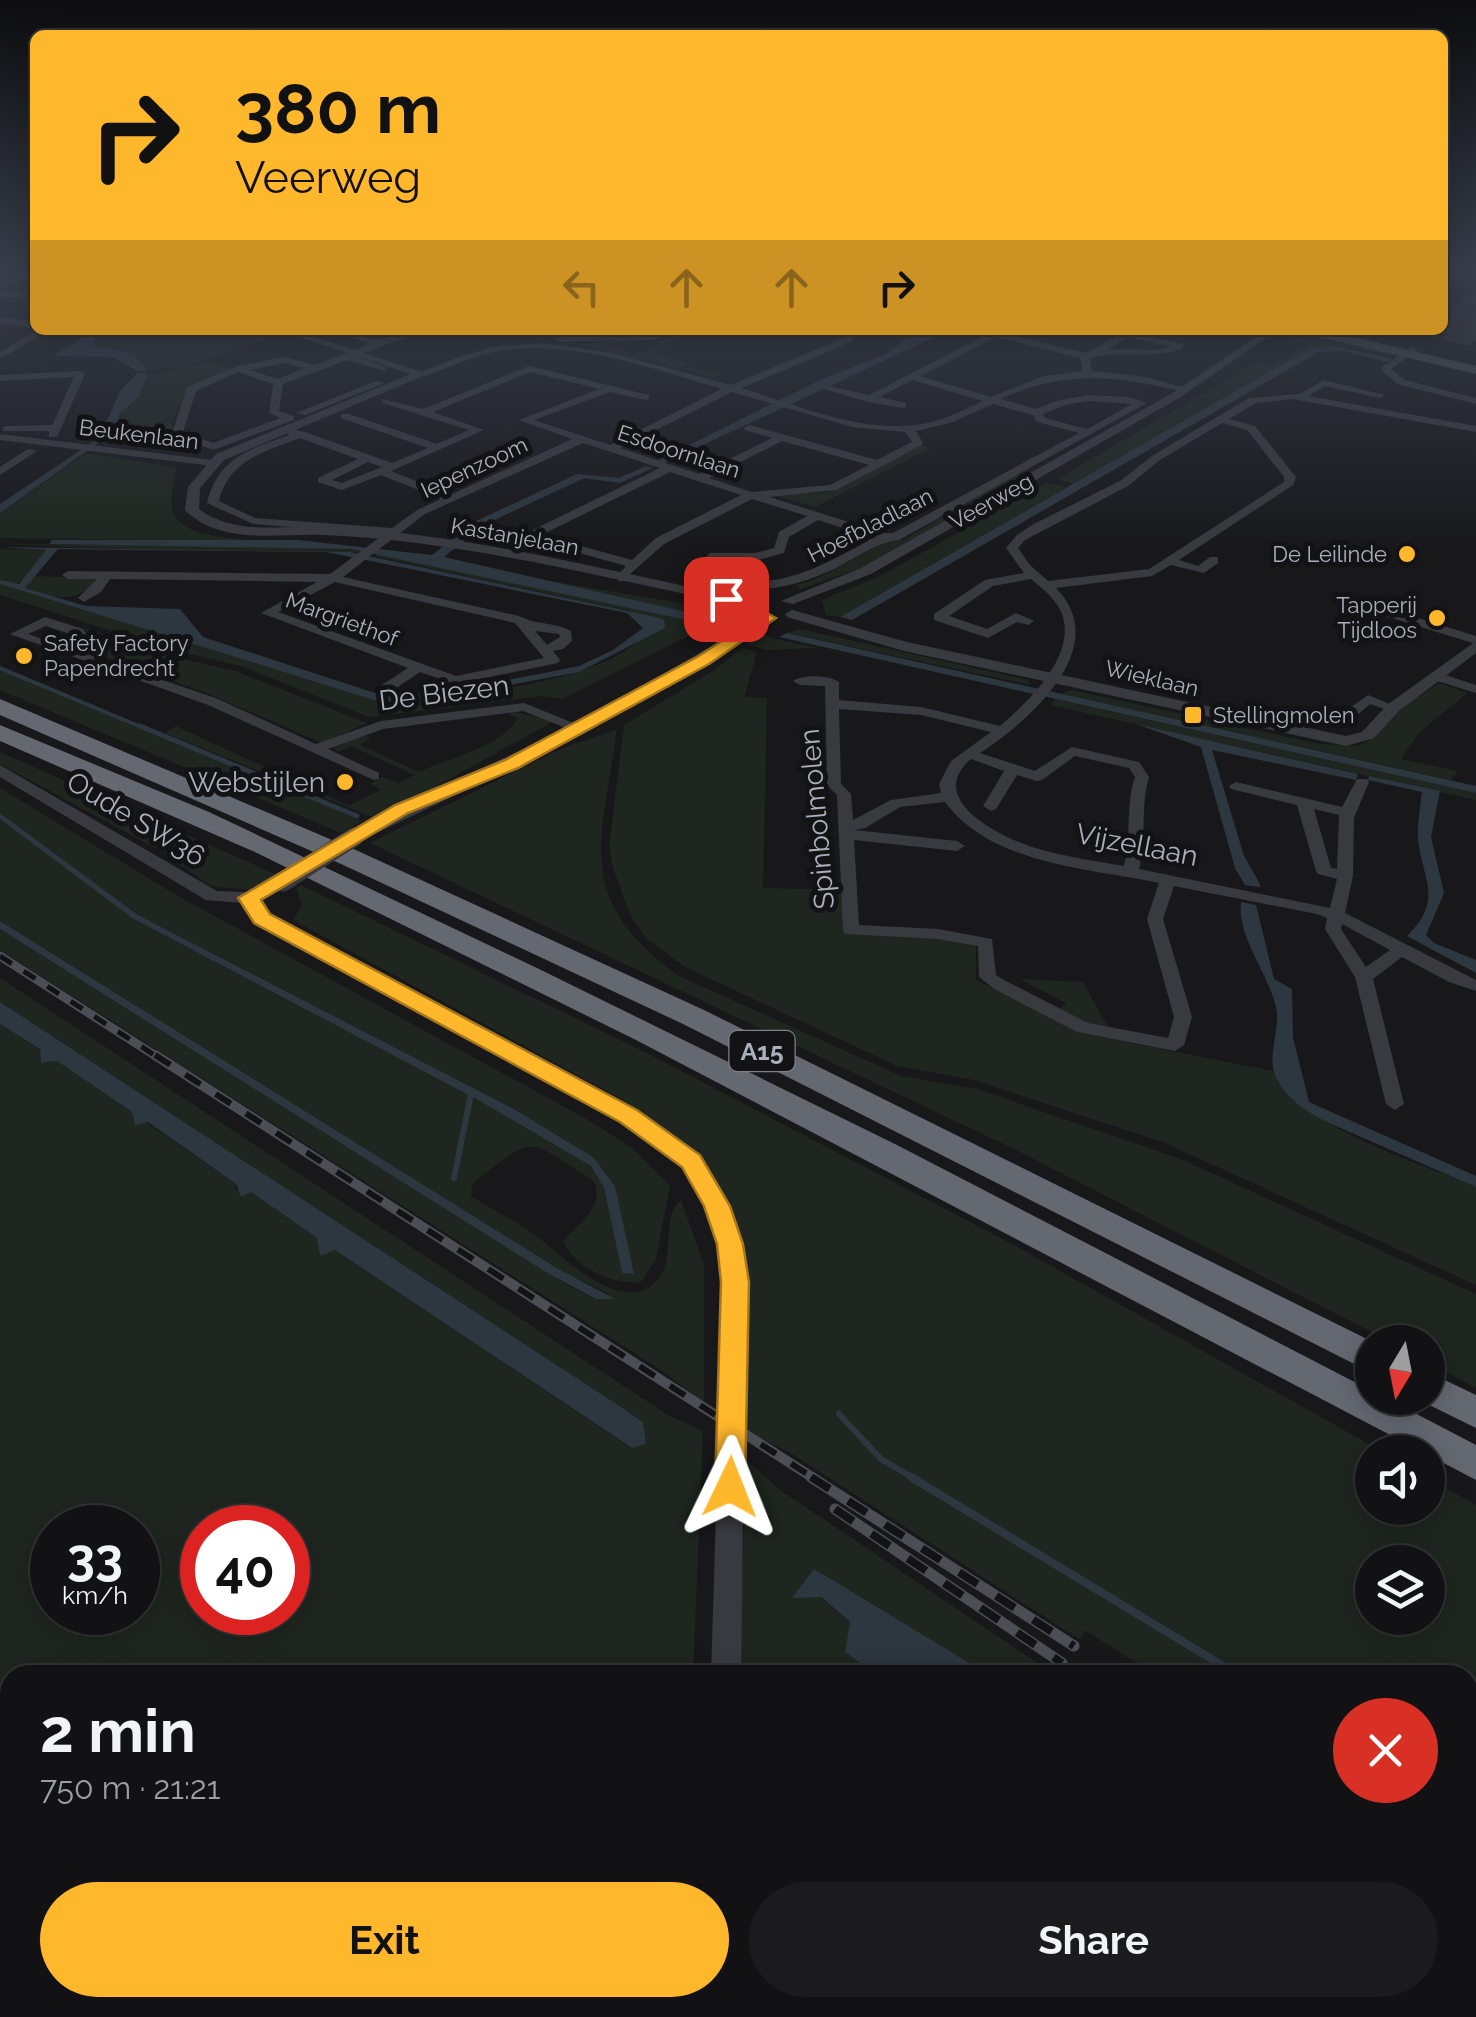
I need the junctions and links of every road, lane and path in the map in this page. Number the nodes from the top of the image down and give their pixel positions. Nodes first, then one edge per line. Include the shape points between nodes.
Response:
1 (273, 362) edge
2 (292, 362) edge
3 (331, 362) edge
4 (368, 362) edge
5 (380, 362) edge
6 (454, 362) edge
7 (630, 362) edge
8 (789, 362) edge
9 (941, 362) edge
10 (1086, 362) edge
11 (1229, 362) edge
12 (1395, 362) edge
13 (1440, 362) edge
14 (1476, 367) edge
15 (315, 368) junction
16 (238, 369) junction
17 (382, 369) dead end
18 (422, 374) junction
19 (1088, 374) junction
20 (912, 377) junction
21 (0, 378) edge
22 (278, 382) junction
23 (1401, 382) junction
24 (610, 388) junction
25 (1187, 388) junction
26 (830, 389) dead end
27 (731, 390) junction
28 (378, 391) junction
29 (1304, 394) dead end
30 (1380, 395) junction
31 (645, 397) dead end
32 (868, 399) junction
33 (997, 400) junction
34 (1476, 400) edge
35 (902, 405) dead end
36 (1361, 408) junction
37 (980, 409) junction
38 (425, 412) junction
39 (1037, 413) junction
40 (345, 416) dead end
41 (298, 418) junction
42 (838, 418) junction
43 (1222, 420) junction
44 (0, 428) edge
45 (749, 428) dead end
46 (908, 429) junction
47 (1476, 429) edge
48 (1087, 432) junction
49 (300, 434) junction
50 (0, 437) edge
51 (781, 437) junction
52 (580, 440) junction
53 (438, 448) junction
54 (610, 450) junction
55 (32, 451) dead end
56 (368, 458) junction
57 (214, 463) junction
58 (878, 464) junction
59 (3, 468) edge
60 (669, 468) junction
61 (386, 469) junction
62 (700, 478) junction
63 (751, 494) junction
64 (451, 499) junction
65 (816, 516) junction
66 (315, 522) dead end
67 (269, 527) junction
68 (531, 536) junction
69 (882, 537) junction
70 (516, 544) dead end
71 (378, 546) junction
72 (1214, 560) dead end
73 (1169, 561) junction
74 (636, 565) junction
75 (68, 574) dead end
76 (106, 575) junction
77 (1036, 575) junction
78 (333, 578) junction
79 (621, 578) junction
80 (1048, 585) junction
81 (84, 598) dead end
82 (1363, 604) dead end
83 (790, 608) junction
84 (758, 613) junction
85 (1028, 621) dead end
86 (527, 626) junction
87 (3, 629) dead end
88 (18, 634) junction
89 (1476, 643) edge
90 (544, 648) junction
91 (98, 660) junction
92 (417, 668) junction
93 (1436, 676) junction
94 (800, 681) dead end
95 (1043, 688) junction
96 (1476, 689) edge
97 (382, 691) dead end
98 (832, 704) junction
99 (0, 706) edge
100 (1393, 708) junction
101 (1345, 718) dead end
102 (572, 725) junction
103 (1003, 731) junction
104 (0, 732) edge
105 (315, 749) junction
106 (970, 754) junction
107 (0, 770) edge
108 (1012, 770) junction
109 (374, 776) dead end
110 (1362, 782) dead end
111 (1236, 786) dead end
112 (950, 797) junction
113 (1304, 802) junction
114 (992, 806) dead end
115 (1345, 812) junction
116 (846, 830) junction
117 (957, 846) dead end
118 (1131, 871) junction
119 (1345, 876) junction
120 (1168, 878) junction
121 (249, 898) junction
122 (1335, 914) junction
123 (1398, 952) junction
124 (1364, 977) junction
125 (1476, 986) edge
126 (1395, 1104) dead end
127 (1355, 1349) edge
128 (1445, 1397) edge
129 (1476, 1413) edge
130 (1476, 1464) edge
131 (726, 1665) edge

1 - 16 street
2 - 15 street
3 - 15 street
4 - 17 street
5 - 18 street
6 - 18 street
7 - 27 street
8 - 27 street
9 - 20 street
10 - 19 street
11 - 25 street, Veerweg
12 - 23 street via 1385,369
13 - 14 main road
15 - 22 street
16 - 22 street
16 - 41 street via 196,385 185,399 177,434 214,447
18 - 28 street
19 - 25 street
19 - 33 street via 1040,380
20 - 32 street
20 - 33 street
21 - 44 street, Beukenlaan via 80,374 55,431
22 - 41 street via 274,413
23 - 30 street
23 - 34 street
24 - 31 street
24 - 38 street via 519,370
24 - 52 street, Esdoornlaan via 524,420
25 - 83 street, Veerweg
26 - 32 street
27 - 42 street
27 - 54 street
28 - 38 street
28 - 41 street
29 - 30 street via 1324,383
30 - 36 street
32 - 35 street
33 - 37 street
33 - 39 street
36 - 43 street via 1273,395
36 - 47 street
37 - 42 street via 965,405 905,422
37 - 46 street via 945,424
38 - 53 street via 479,430
39 - 48 street via 1041,420
39 - 48 street, Hoefbladlaan via 1066,400 1142,403
40 - 53 street
41 - 49 street
41 - 57 street
42 - 46 street
43 - 73 street via 1251,428 1291,481
43 - 77 street via 1014,542 1015,555
45 - 51 street
46 - 58 street, Esdoornlaan via 918,443
48 - 69 street, Hoefbladlaan via 896,537
49 - 56 street
49 - 67 street, Kastanjelaan via 244,456 218,479 213,503
50 - 57 street, Beukenlaan
51 - 58 street
51 - 62 street
52 - 54 street, Esdoornlaan
52 - 64 street, Iepenzoom
53 - 61 street
54 - 60 street, Esdoornlaan
55 - 59 street
56 - 61 street
56 - 61 street via 322,480 342,487
57 - 67 street, Kastanjelaan via 194,486 192,510 216,524
58 - 63 street, Esdoornlaan via 832,488
60 - 62 street, Esdoornlaan
60 - 68 street
61 - 64 street
62 - 63 street, Esdoornlaan
63 - 65 street
63 - 74 street via 660,541
64 - 71 street, Iepenzoom
65 - 69 street
65 - 69 street, Hoefbladlaan via 783,534 780,550 750,559 714,556 690,581 739,590 802,582
66 - 67 street, Kastanjelaan via 292,513
67 - 71 street, Kastanjelaan
68 - 70 street
68 - 74 street
71 - 78 street, Margriethof
71 - 79 street, Kastanjelaan via 449,547
72 - 73 street via 1200,570
73 - 80 street via 1152,572
74 - 79 street
75 - 76 street, Margriethof
76 - 78 street, Margriethof
76 - 81 street
77 - 80 street
77 - 85 street via 989,583 939,617 988,634 1016,616
78 - 86 street, Margriethof
78 - 92 street, Margriethof via 267,613
79 - 84 street, Kastanjelaan
80 - 95 street via 1072,624 1068,646
82 - 89 street
83 - 84 street
83 - 95 street, Wieklaan
84 - 102 street via 703,661
86 - 90 street
86 - 90 street, Margriethof via 565,630 567,638 558,646
87 - 88 street
88 - 91 street
88 - 91 street via 45,620 78,632
89 - 93 street, Wieklaan
90 - 92 street, Margriethof via 553,660 455,680
91 - 105 street
92 - 97 street, Margriethof
93 - 96 street
93 - 100 street, Wieklaan
94 - 98 street, Spinbolmolen via 832,682
95 - 100 street, Wieklaan via 1334,740 1368,735
95 - 103 street
98 - 103 street, Spinbolmolen via 921,710
98 - 116 street, Spinbolmolen via 834,784 844,794
99 - 127 highway, A15 via 360,860 762,1051
100 - 101 street via 1368,699
102 - 105 street, De Biezen via 524,707 362,729
102 - 121 street, bridge via 511,764 445,790
103 - 106 street
104 - 130 highway, A15 via 350,888 756,1085
105 - 109 street
106 - 108 street
106 - 112 street via 951,771
107 - 121 street, Oude SW36 via 203,891
108 - 114 street
108 - 118 street via 1037,777 1072,751 1134,765 1142,777 1135,793 1140,843
110 - 115 street
111 - 113 street
112 - 116 street via 896,803
112 - 118 street, Vijzellaan via 962,814 1004,842
113 - 115 street
113 - 119 street via 1324,871
115 - 119 street
116 - 117 street
116 - 120 street, Spinbolmolen via 851,930 986,944 988,977 1000,984 1083,1028 1175,1045 1183,1017 1155,919
118 - 120 street, Vijzellaan
119 - 122 street
120 - 122 street, Vijzellaan
121 - 131 street via 262,918 628,1116 691,1161 717,1206 735,1282
122 - 123 street, Vijzellaan
122 - 124 street via 1333,928
123 - 124 street
123 - 125 street, Vijzellaan
124 - 126 street
128 - 129 highway

